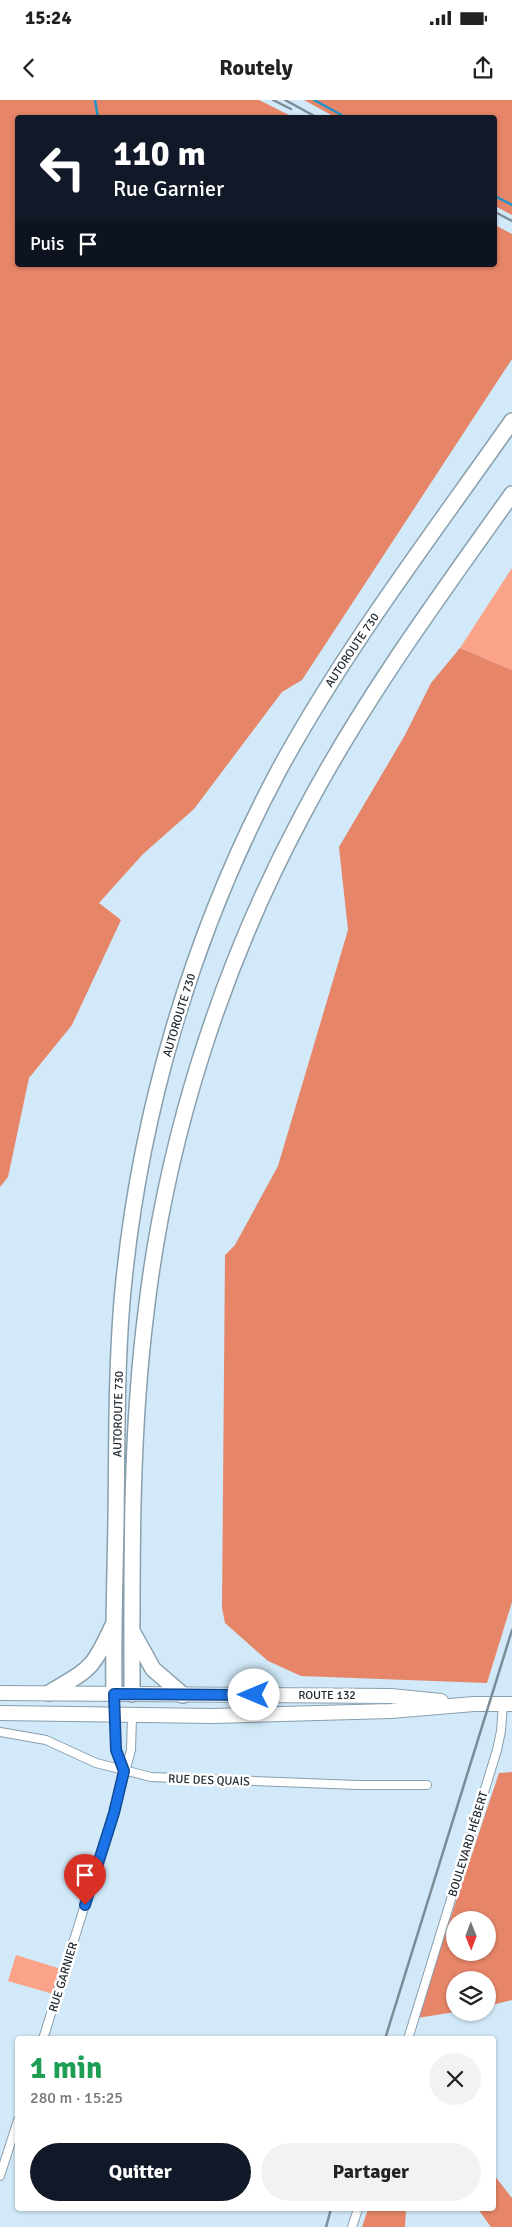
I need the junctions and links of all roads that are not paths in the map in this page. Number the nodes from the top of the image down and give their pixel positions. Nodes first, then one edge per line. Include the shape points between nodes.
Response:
1 (512, 421) edge
2 (512, 494) edge
3 (115, 1621) junction
4 (132, 1630) junction
5 (0, 1693) edge
6 (49, 1693) junction
7 (114, 1694) junction
8 (132, 1694) junction
9 (183, 1695) junction
10 (474, 1704) junction
11 (508, 1704) edge
12 (0, 1714) edge
13 (115, 1715) junction
14 (132, 1716) junction
15 (0, 1732) edge
16 (124, 1771) junction
17 (427, 1785) dead end
18 (44, 2036) edge
19 (409, 2036) edge
20 (15, 2129) edge
21 (0, 2176) edge
22 (357, 2211) edge
23 (352, 2227) edge

1 - 3 highway, AUTOROUTE 730 via 356,644 306,722 242,846 187,988 150,1124 126,1264 118,1388
2 - 4 highway, AUTOROUTE 730 via 406,643 335,754 265,891 212,1027 171,1172 148,1294 135,1439
3 - 6 highway via 91,1667
3 - 7 highway, AUTOROUTE 730
4 - 8 highway, AUTOROUTE 730
4 - 9 highway via 153,1669
5 - 6 highway, ROUTE 132
6 - 7 highway, ROUTE 132
7 - 8 highway, ROUTE 132
7 - 13 highway
8 - 9 highway, ROUTE 132
8 - 14 highway
9 - 10 highway, ROUTE 132 via 391,1696
10 - 11 highway, ROUTE 132
10 - 14 highway, ROUTE 132 via 392,1711
11 - 19 street, BOULEVARD HÉBERT via 497,1750
12 - 13 highway, ROUTE 132
13 - 14 highway, ROUTE 132
13 - 16 street via 116,1750
14 - 16 street, RUE GARNIER via 131,1750
15 - 16 street, RUE DES QUAIS via 46,1740 89,1760
16 - 17 street, RUE DES QUAIS via 172,1779
16 - 18 street, RUE GARNIER via 114,1813
20 - 21 street
22 - 23 street

